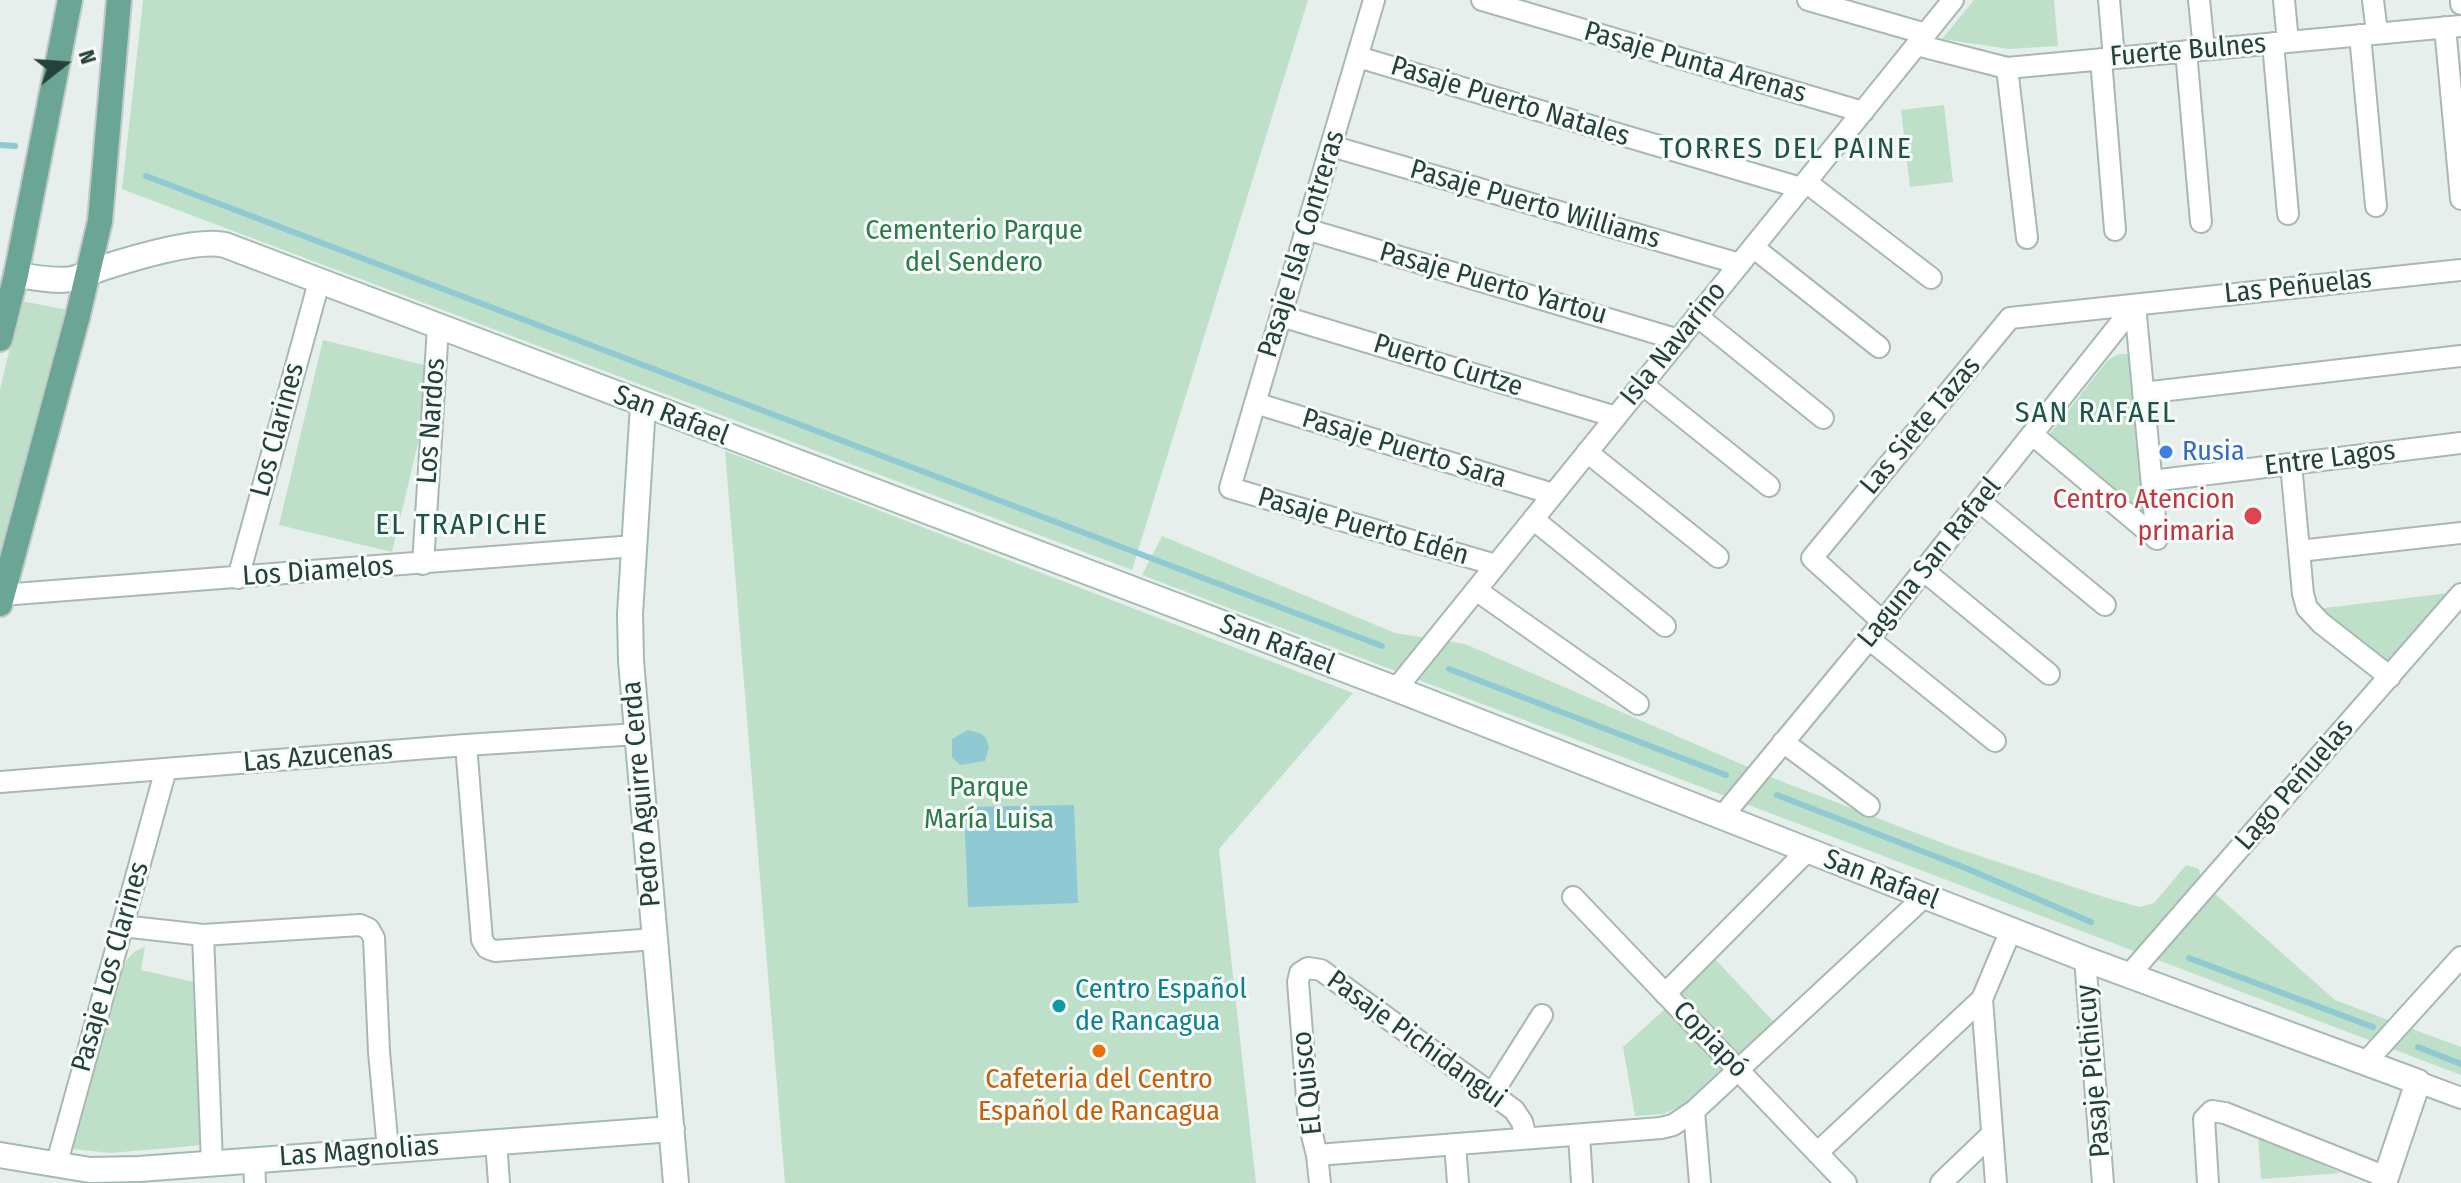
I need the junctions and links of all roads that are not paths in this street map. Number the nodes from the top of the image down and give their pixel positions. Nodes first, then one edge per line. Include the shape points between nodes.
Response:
1 (70, 0) edge
2 (119, 0) edge
3 (1374, 0) edge
4 (1482, 0) edge
5 (1808, 0) edge
6 (1953, 0) edge
7 (2109, 0) edge
8 (2199, 0) edge
9 (2284, 0) edge
10 (2373, 0) edge
11 (2453, 26) edge
12 (2368, 34) junction
13 (1921, 40) junction
14 (2280, 42) junction
15 (2195, 50) junction
16 (1358, 57) junction
17 (2108, 58) junction
18 (2007, 68) junction
19 (1863, 112) junction
20 (1331, 146) junction
21 (1804, 185) junction
22 (2461, 199) edge
23 (2376, 206) dead end
24 (2288, 214) dead end
25 (2201, 222) dead end
26 (1306, 229) junction
27 (2115, 230) dead end
28 (2027, 238) dead end
29 (1753, 247) junction
30 (1740, 264) junction
31 (2461, 270) edge
32 (87, 274) junction
33 (16, 275) junction
34 (1931, 278) dead end
35 (319, 282) junction
36 (2135, 305) junction
37 (1281, 316) junction
38 (1697, 316) junction
39 (438, 327) junction
40 (0, 339) edge
41 (1679, 340) junction
42 (1879, 347) dead end
43 (2461, 356) edge
44 (1642, 384) junction
45 (2143, 393) junction
46 (1255, 403) junction
47 (643, 405) junction
48 (1616, 417) junction
49 (1823, 418) dead end
50 (2033, 435) junction
51 (2461, 443) edge
52 (1587, 452) junction
53 (2291, 464) junction
54 (2152, 481) junction
55 (1769, 486) dead end
56 (1230, 488) joint
57 (1553, 494) junction
58 (1979, 501) junction
59 (1533, 519) junction
60 (2461, 533) edge
61 (634, 546) junction
62 (2299, 551) junction
63 (1718, 557) dead end
64 (423, 564) junction
65 (1496, 565) junction
66 (1923, 570) junction
67 (238, 578) junction
68 (1476, 590) junction
69 (2461, 594) edge
70 (1, 599) edge
71 (2105, 605) dead end
72 (1883, 622) junction
73 (1665, 626) dead end
74 (1869, 639) junction
75 (2049, 674) dead end
76 (2390, 677) junction
77 (1396, 689) junction
78 (1638, 704) dead end
79 (637, 734) junction
80 (1995, 741) dead end
81 (1783, 742) junction
82 (466, 745) junction
83 (166, 769) junction
84 (0, 782) edge
85 (1869, 806) dead end
86 (1721, 818) junction
87 (1807, 851) junction
88 (1573, 897) dead end
89 (1924, 897) junction
90 (122, 926) junction
91 (2011, 930) junction
92 (203, 935) junction
93 (655, 939) junction
94 (2461, 957) edge
95 (2085, 959) junction
96 (2129, 975) junction
97 (1298, 982) joint
98 (1665, 994) junction
99 (1982, 999) junction
100 (1542, 1015) dead end
101 (2365, 1063) junction
102 (1738, 1070) junction
103 (2418, 1082) junction
104 (1492, 1094) junction
105 (2461, 1098) edge
106 (1694, 1111) junction
107 (672, 1129) junction
108 (1992, 1134) junction
109 (1579, 1135) junction
110 (1526, 1138) junction
111 (496, 1142) junction
112 (1455, 1144) junction
113 (388, 1150) junction
114 (1817, 1153) junction
115 (0, 1155) edge
116 (1317, 1155) junction
117 (212, 1163) junction
118 (56, 1166) junction
119 (254, 1171) edge
120 (90, 1177) edge
121 (2385, 1180) edge
122 (499, 1183) edge
123 (676, 1183) edge
124 (1320, 1183) edge
125 (1458, 1183) edge
126 (1582, 1183) edge
127 (1700, 1183) edge
128 (1846, 1183) edge
129 (1941, 1183) edge
130 (1996, 1183) edge
131 (2103, 1183) edge
132 (2208, 1183) edge

1 - 33 main road
2 - 32 main road via 100,221
3 - 16 street, Pasaje Isla Contreras
4 - 19 street, Pasaje Punta Arenas
5 - 13 street, Fuerte Bulnes
6 - 13 street, Isla Navarino
7 - 17 street
8 - 15 street
9 - 14 street
10 - 12 street
11 - 12 street, Fuerte Bulnes
11 - 22 street
12 - 14 street, Fuerte Bulnes
12 - 23 street
13 - 18 street, Fuerte Bulnes
13 - 19 street, Isla Navarino
14 - 15 street, Fuerte Bulnes
14 - 24 street
15 - 17 street, Fuerte Bulnes
15 - 25 street
16 - 20 street, Pasaje Isla Contreras
16 - 21 street, Pasaje Puerto Natales
17 - 18 street, Fuerte Bulnes
17 - 27 street
18 - 28 street
19 - 21 street, Isla Navarino
20 - 26 street, Pasaje Isla Contreras
20 - 30 street, Pasaje Puerto Williams
21 - 29 street, Isla Navarino
21 - 34 street
26 - 37 street, Pasaje Isla Contreras
26 - 41 street, Pasaje Puerto Yartou
29 - 30 street, Isla Navarino
29 - 42 street
30 - 38 street, Isla Navarino
31 - 36 street, Las Peñuelas
32 - 33 street, San Rafael via 72,279
32 - 35 street, San Rafael via 211,243
32 - 70 main road
33 - 40 main road
35 - 39 street, San Rafael
35 - 67 street, Los Clarines
36 - 45 street
36 - 50 street, Laguna San Rafael
36 - 72 street, Las Siete Tazas via 2010,318 1812,558
37 - 46 street, Pasaje Isla Contreras
37 - 48 street, Puerto Curtze
38 - 41 street, Isla Navarino
38 - 49 street
39 - 47 street, San Rafael
39 - 64 street, Los Nardos
41 - 44 street, Isla Navarino
43 - 45 street
44 - 48 street, Isla Navarino
44 - 55 street
45 - 54 street
46 - 56 street, Pasaje Isla Contreras
46 - 57 street, Pasaje Puerto Sara
47 - 61 street, Pedro Aguirre Cerda
47 - 77 street, San Rafael
48 - 52 street, Isla Navarino
50 - 54 street via 2157,539
50 - 58 street, Laguna San Rafael
51 - 53 street, Entre Lagos
52 - 57 street, Isla Navarino
52 - 63 street
53 - 54 street, Entre Lagos
53 - 62 street
56 - 65 street, Pasaje Puerto Edén
57 - 59 street, Isla Navarino
58 - 66 street, Laguna San Rafael
58 - 71 street
59 - 65 street, Isla Navarino
59 - 73 street
60 - 62 street
61 - 64 street, Los Diamelos
61 - 79 street, Pedro Aguirre Cerda via 630,634
62 - 76 street via 2307,608
64 - 67 street, Los Diamelos
65 - 68 street, Isla Navarino
66 - 72 street, Laguna San Rafael
66 - 75 street
67 - 70 street, Los Diamelos
68 - 77 street, Isla Navarino
68 - 78 street
69 - 76 street, Lago Peñuelas
72 - 74 street, Laguna San Rafael
74 - 80 street
74 - 81 street, Laguna San Rafael
76 - 96 street, Lago Peñuelas
77 - 86 street, San Rafael
79 - 82 street, Las Azucenas
79 - 93 street, Pedro Aguirre Cerda
81 - 85 street
81 - 86 street, Laguna San Rafael
82 - 83 street, Las Azucenas
82 - 93 street via 482,940 487,948
83 - 84 street, Las Azucenas
83 - 90 street, Pasaje Los Clarines
86 - 87 street, San Rafael
87 - 89 street, San Rafael
87 - 98 street
88 - 98 street, Copiapó
89 - 91 street, San Rafael
89 - 102 street
90 - 92 street
90 - 118 street, Pasaje Los Clarines
91 - 95 street, San Rafael
91 - 99 street
92 - 113 street via 360,925 369,929 374,938
92 - 117 street
93 - 107 street, Pedro Aguirre Cerda
94 - 101 street
95 - 96 street, San Rafael
95 - 131 street, Pasaje Pichicuy
96 - 101 street, San Rafael
97 - 104 street, Pasaje Pichidangui via 1303,970 1321,970
97 - 116 street, El Quisco via 1309,1123
98 - 102 street, Copiapó
99 - 108 street
99 - 114 street
100 - 104 street
101 - 103 street, San Rafael
102 - 106 street
102 - 114 street, Copiapó
103 - 105 street, San Rafael
103 - 121 street
104 - 110 street, Pasaje Pichidangui via 1518,1116
106 - 109 street via 1661,1128
106 - 127 street
107 - 111 street, Las Magnolias
107 - 123 street, Pedro Aguirre Cerda
108 - 129 street
108 - 130 street
109 - 110 street
109 - 126 street
110 - 112 street
111 - 113 street, Las Magnolias
111 - 122 street
112 - 116 street
112 - 125 street
113 - 119 street, Las Magnolias
114 - 128 street, Copiapó
115 - 118 street, Las Magnolias
116 - 124 street, El Quisco
117 - 119 street, Las Magnolias
117 - 120 street, Las Magnolias
118 - 120 street, Las Magnolias
121 - 132 street via 2212,1111 2204,1119

